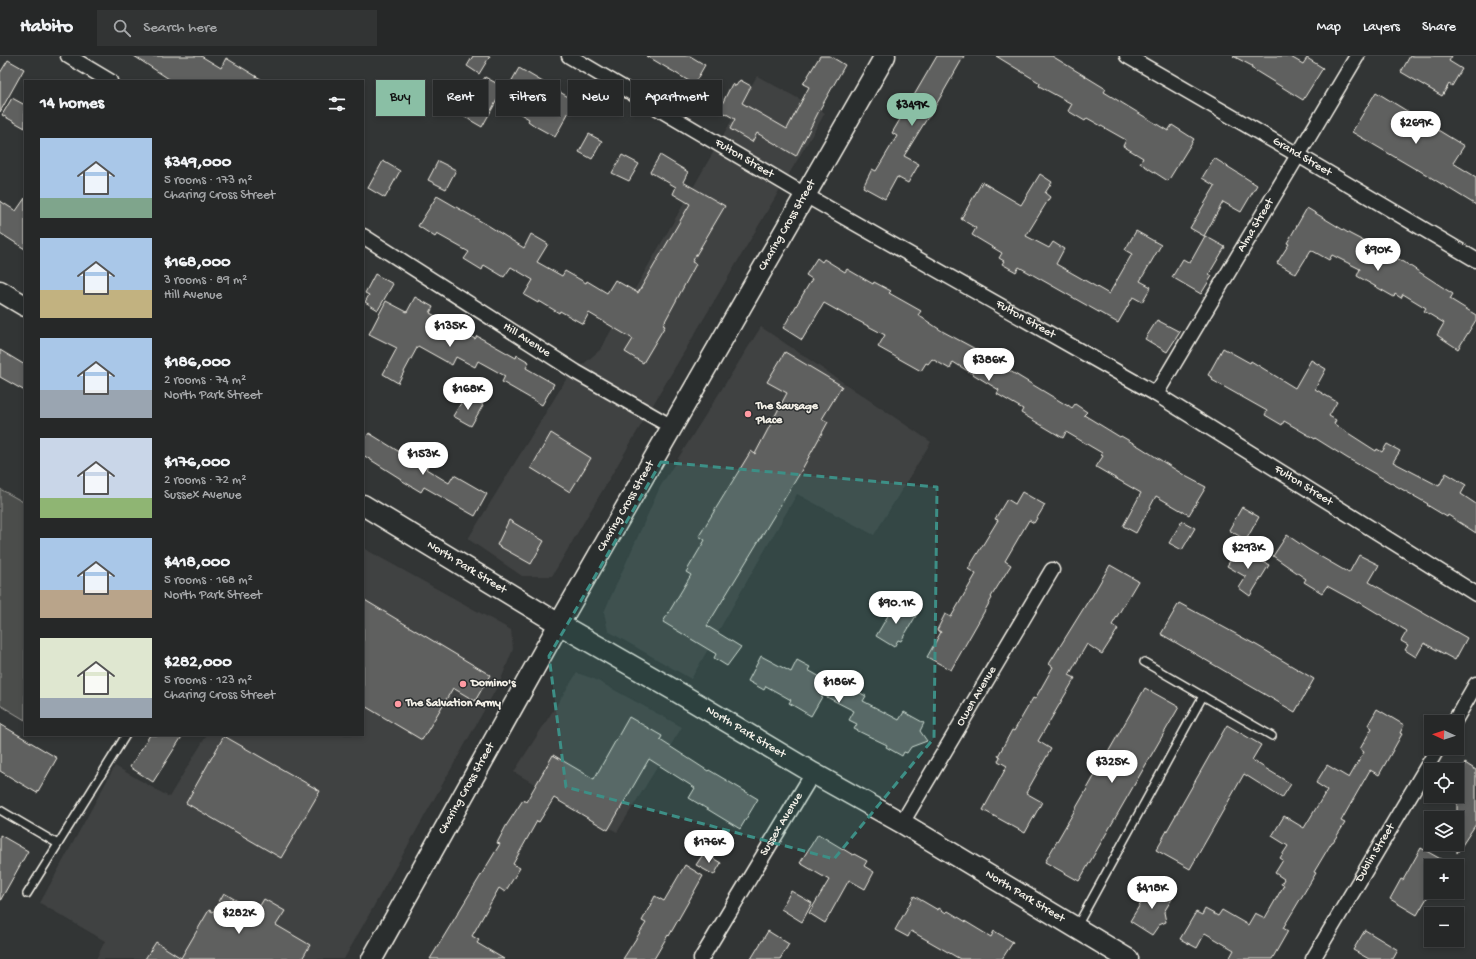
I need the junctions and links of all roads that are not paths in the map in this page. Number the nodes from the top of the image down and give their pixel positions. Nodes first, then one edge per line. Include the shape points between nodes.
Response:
1 (68, 56) edge
2 (569, 56) edge
3 (885, 56) edge
4 (1127, 56) edge
5 (1357, 56) edge
6 (108, 80) edge
7 (1298, 155) junction
8 (805, 196) junction
9 (364, 237) edge
10 (1476, 260) edge
11 (0, 291) edge
12 (24, 305) edge
13 (1156, 394) junction
14 (672, 427) junction
15 (364, 507) edge
16 (1052, 570) dead end
17 (1476, 594) edge
18 (559, 624) junction
19 (1144, 662) dead end
20 (1476, 684) edge
21 (1203, 696) junction
22 (1458, 715) edge
23 (125, 736) edge
24 (1272, 736) dead end
25 (1434, 755) edge
26 (813, 773) junction
27 (0, 810) edge
28 (902, 823) junction
29 (58, 844) junction
30 (27, 894) dead end
31 (1076, 928) junction
32 (372, 959) edge
33 (701, 959) edge
34 (1128, 959) edge
35 (1313, 959) edge

1 - 6 street
2 - 8 street, Fulton Street
3 - 8 main road, Charing Cross Street
4 - 7 street, Grand Street
5 - 7 street, Alma Street
7 - 10 street, Grand Street
7 - 13 street, Alma Street
8 - 13 street, Fulton Street
8 - 14 main road, Charing Cross Street
9 - 14 street, Hill Avenue via 576,372
11 - 12 main road
13 - 17 street, Fulton Street
14 - 18 main road, Charing Cross Street
15 - 18 main road, North Park Street
16 - 28 street, Owen Avenue
18 - 26 main road, North Park Street
18 - 32 main road, Charing Cross Street
19 - 21 lane
20 - 22 street
21 - 24 lane
21 - 31 lane
23 - 29 lane
25 - 35 street, Dublin Street
26 - 28 main road, North Park Street
26 - 33 street, Sussex Avenue
27 - 29 lane
28 - 31 main road, North Park Street
29 - 30 lane
31 - 34 main road, North Park Street

